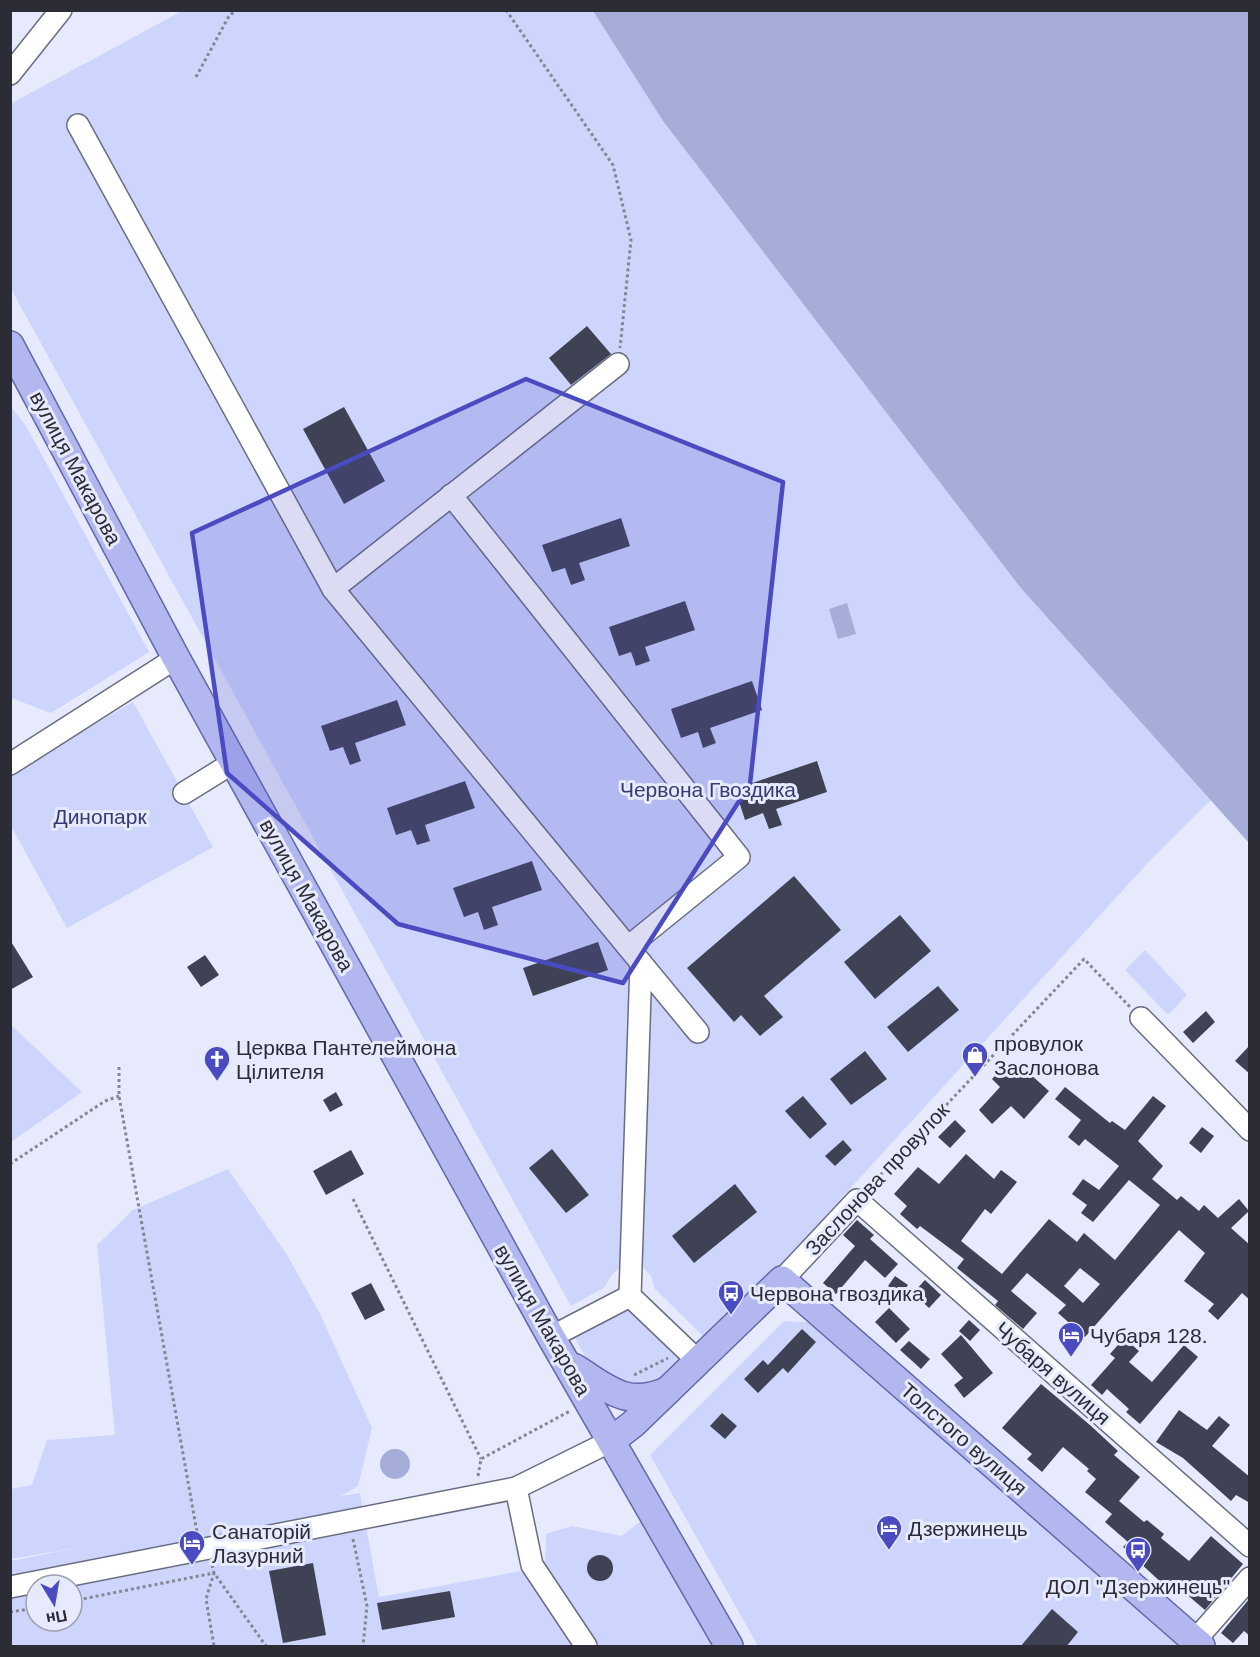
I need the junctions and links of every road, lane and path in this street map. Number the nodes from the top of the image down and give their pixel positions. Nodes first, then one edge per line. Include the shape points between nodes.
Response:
1 (61, 10) edge
2 (236, 10) edge
3 (506, 10) edge
4 (10, 74) edge
5 (196, 77) dead end
6 (78, 125) dead end
7 (10, 345) edge
8 (618, 364) joint
9 (452, 495) junction
10 (333, 589) junction
11 (176, 658) junction
12 (234, 762) junction
13 (10, 764) edge
14 (184, 794) dead end
15 (628, 946) junction
16 (641, 963) junction
17 (1141, 1018) joint
18 (698, 1032) dead end
19 (119, 1067) dead end
20 (119, 1095) junction
21 (1250, 1130) edge
22 (10, 1164) edge
23 (353, 1198) dead end
24 (857, 1200) junction
25 (782, 1280) junction
26 (630, 1296) junction
27 (551, 1337) junction
28 (692, 1355) junction
29 (667, 1391) junction
30 (598, 1395) junction
31 (611, 1441) junction
32 (480, 1459) junction
33 (516, 1488) junction
34 (475, 1496) junction
35 (357, 1519) junction
36 (1250, 1546) edge
37 (205, 1549) junction
38 (214, 1574) junction
39 (1250, 1578) edge
40 (10, 1587) edge
41 (84, 1599) edge
42 (1195, 1645) edge
43 (214, 1647) edge
44 (266, 1647) edge
45 (363, 1647) edge
46 (586, 1647) edge
47 (729, 1647) edge

1 - 4 street
2 - 5 path via 228,16
3 - 8 path via 612,165 630,240
6 - 10 street
7 - 11 main road, вулиця Макарова
8 - 9 street
9 - 10 street
9 - 15 street via 739,857
10 - 15 street
11 - 12 main road, вулиця Макарова
11 - 13 street
12 - 14 street
12 - 27 main road, вулиця Макарова
15 - 16 street
16 - 18 street
16 - 26 street
17 - 21 street
17 - 24 path, Заслонова провулок via 1084,959
19 - 20 path
20 - 22 path
20 - 37 path
23 - 32 path
24 - 25 street, Заслонова провулок
24 - 36 street, Чубаря вулиця
25 - 28 main road, Заслонова провулок
25 - 42 main road, Толстого вулиця
26 - 27 street
26 - 28 street
27 - 30 main road, вулиця Макарова via 567,1363
28 - 29 main road, Заслонова провулок
28 - 30 path
29 - 30 main road via 652,1397
29 - 31 main road, Заслонова провулок
30 - 31 main road, вулиця Макарова
30 - 32 path
31 - 33 street
31 - 47 main road, вулиця Макарова
32 - 34 path
33 - 34 street
33 - 46 street via 532,1565
34 - 35 street
35 - 37 street
35 - 45 path via 367,1606
37 - 38 path
37 - 40 street
38 - 41 path
38 - 43 path via 206,1599
38 - 44 path
39 - 42 street

